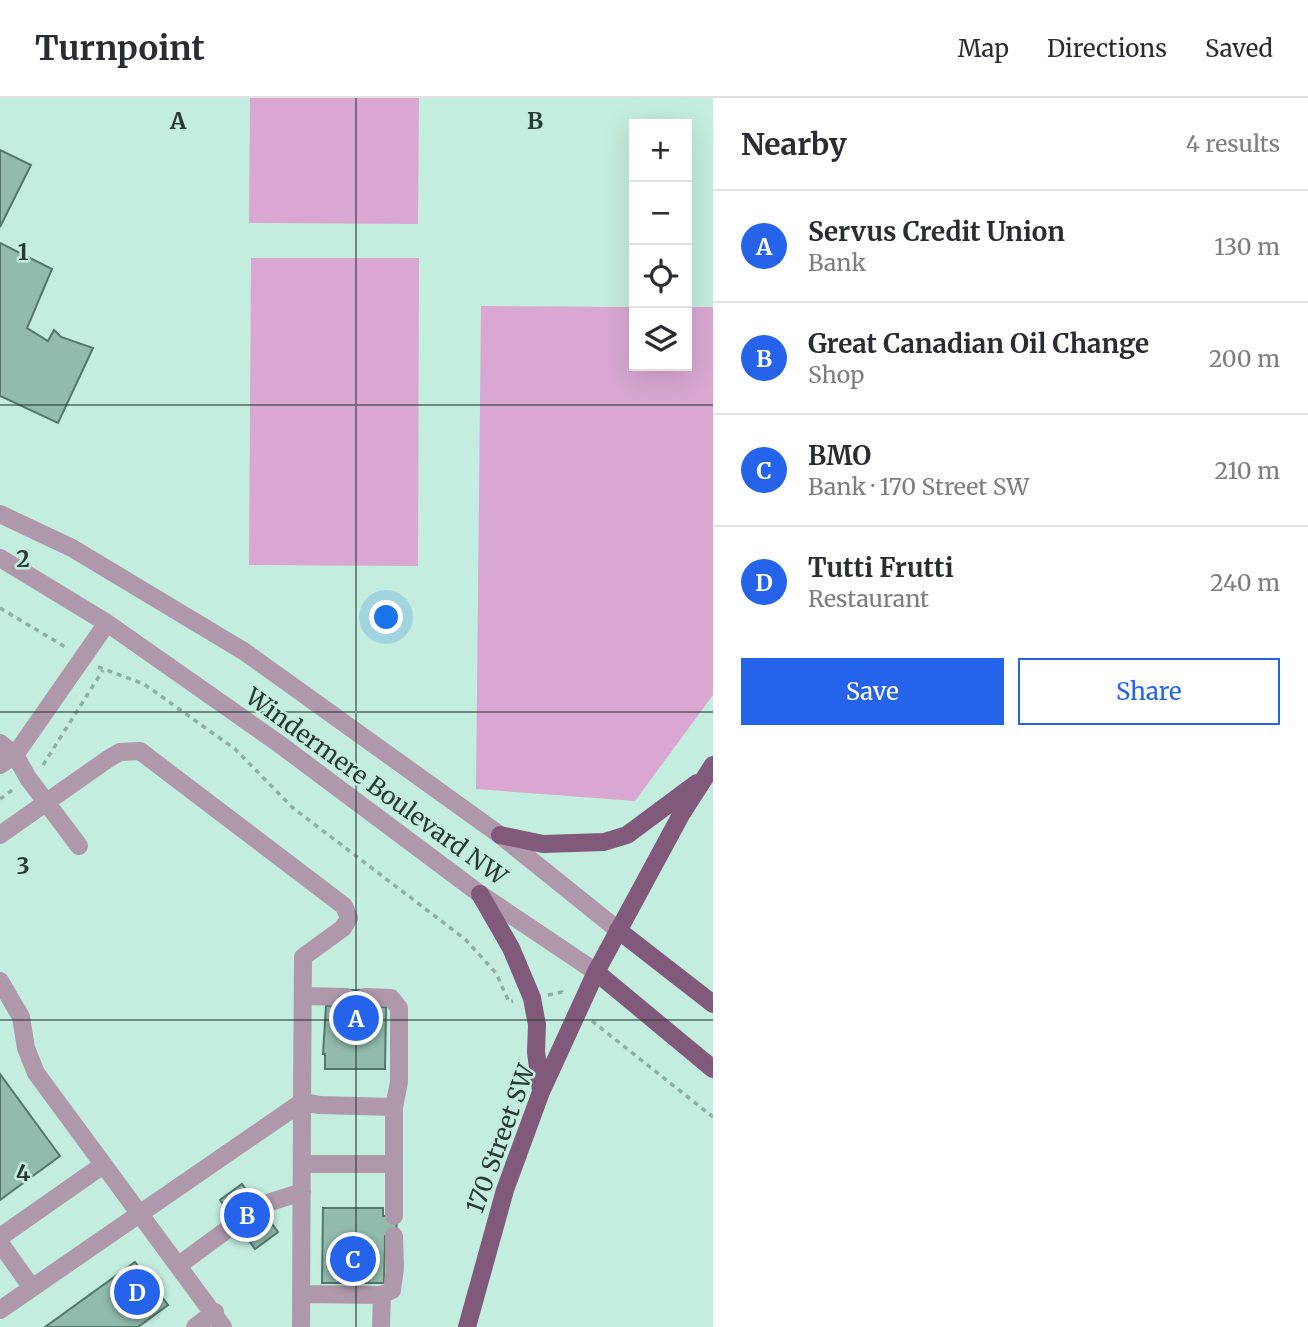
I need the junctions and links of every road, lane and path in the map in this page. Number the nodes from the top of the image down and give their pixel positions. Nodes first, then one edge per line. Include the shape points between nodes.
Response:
1 (0, 514) edge
2 (0, 558) edge
3 (0, 608) edge
4 (107, 623) junction
5 (84, 657) junction
6 (103, 670) junction
7 (0, 743) edge
8 (7, 760) edge
9 (708, 772) edge
10 (28, 778) junction
11 (0, 799) edge
12 (46, 802) junction
13 (0, 835) edge
14 (500, 835) junction
15 (79, 846) dead end
16 (480, 894) junction
17 (618, 930) junction
18 (596, 972) junction
19 (0, 981) edge
20 (304, 996) junction
21 (346, 997) dead end
22 (365, 997) dead end
23 (532, 998) junction
24 (713, 1004) edge
25 (579, 1009) junction
26 (713, 1069) edge
27 (541, 1092) junction
28 (302, 1102) junction
29 (394, 1107) junction
30 (713, 1117) edge
31 (302, 1164) junction
32 (394, 1164) junction
33 (103, 1165) junction
34 (302, 1192) junction
35 (258, 1206) tunnel mouth
36 (139, 1213) junction
37 (394, 1216) dead end
38 (236, 1223) tunnel mouth
39 (394, 1236) dead end
40 (0, 1237) edge
41 (0, 1243) edge
42 (179, 1265) junction
43 (32, 1288) junction
44 (302, 1294) junction
45 (382, 1295) junction
46 (0, 1310) edge
47 (219, 1320) edge
48 (195, 1327) edge
49 (301, 1327) edge
50 (381, 1327) edge
51 (467, 1327) edge

1 - 14 street, Windermere Boulevard NW via 72,548 245,652
2 - 4 street, Windermere Boulevard NW
3 - 5 path
4 - 5 street
4 - 16 street, Windermere Boulevard NW
5 - 6 path
5 - 8 street
6 - 10 path via 51,755
6 - 23 path via 144,684 235,748 293,808 465,939 496,973 509,1002
7 - 8 street
8 - 10 street
9 - 14 main road via 627,835 604,842 543,844
9 - 17 main road, 170 Street SW
10 - 11 path
10 - 12 street
12 - 13 street
12 - 15 street
12 - 20 street via 120,752 140,751 344,906 349,918 342,929 303,957
14 - 17 street, Windermere Boulevard NW
16 - 18 street, Windermere Boulevard NW
16 - 23 main road via 511,948
17 - 18 main road, 170 Street SW
17 - 24 main road, Windermere Boulevard NW
18 - 25 main road, 170 Street SW
18 - 26 main road, Windermere Boulevard NW
19 - 33 street via 20,1017 36,1073
20 - 21 street
20 - 28 street
22 - 29 street via 391,998 399,1008 399,1082
23 - 25 path via 562,992
23 - 27 main road
25 - 27 main road, 170 Street SW
25 - 30 path
27 - 51 main road, 170 Street SW via 505,1190
28 - 29 street
28 - 31 street
28 - 36 street
29 - 32 street
31 - 32 street
31 - 34 street
32 - 37 street
33 - 36 street
33 - 40 street
34 - 35 street
34 - 44 street
36 - 42 street
36 - 43 street
38 - 42 street
39 - 45 street via 392,1290
41 - 43 street
42 - 47 street
43 - 46 street
44 - 45 street
44 - 49 street
45 - 50 street
47 - 48 street

